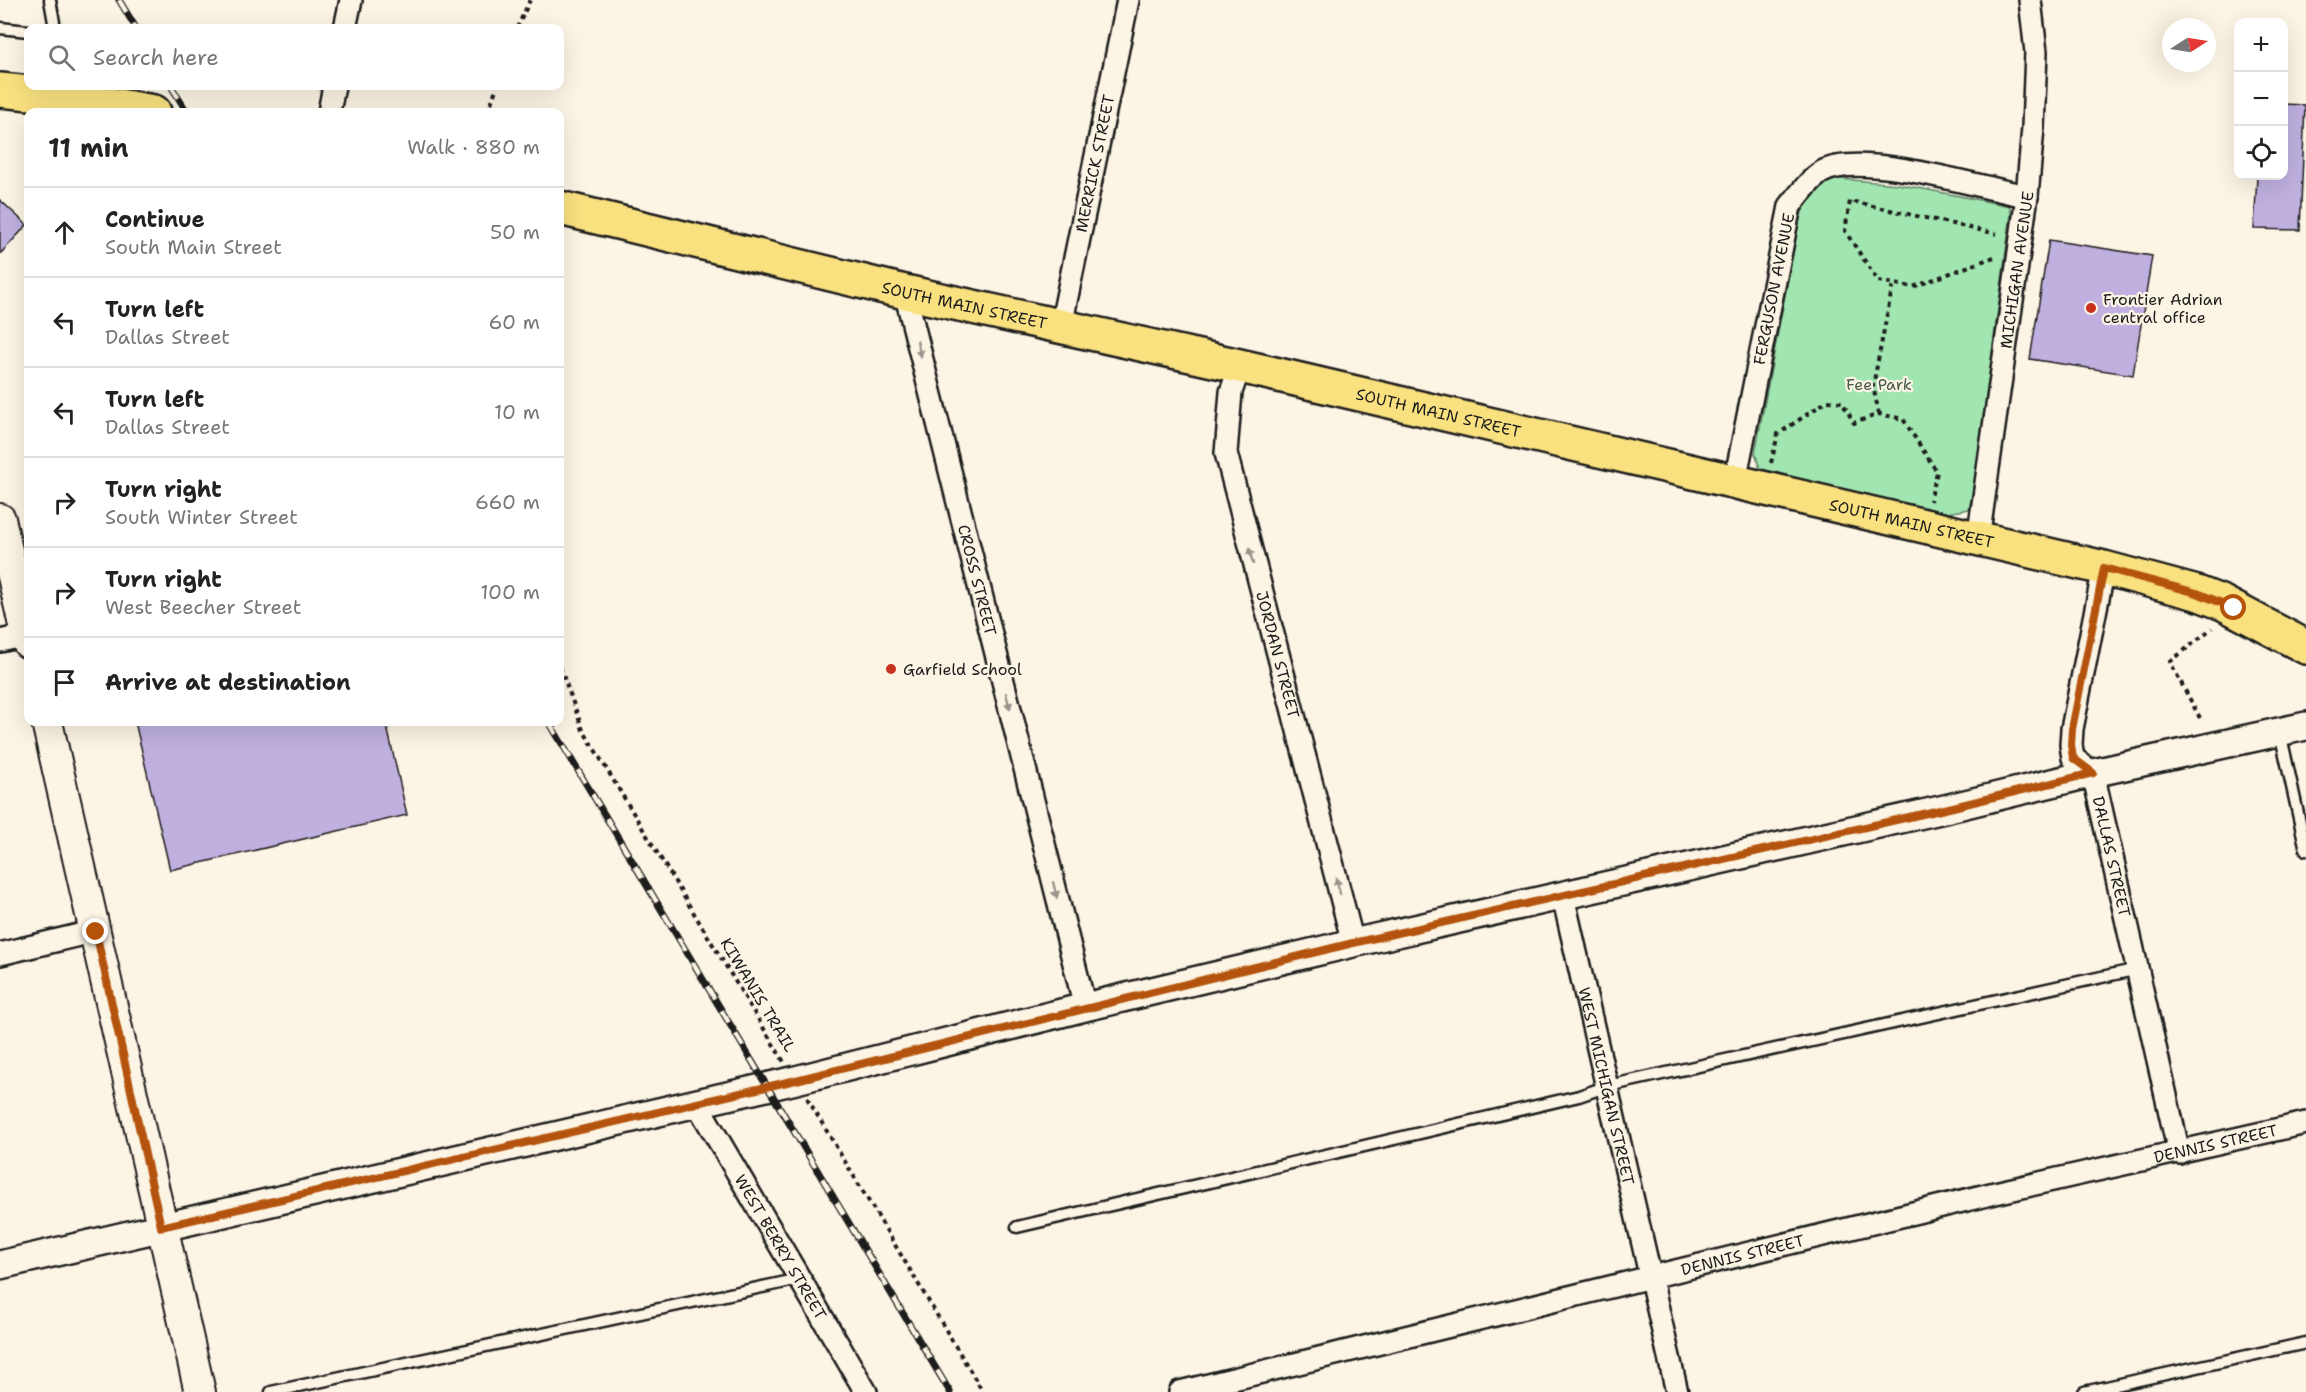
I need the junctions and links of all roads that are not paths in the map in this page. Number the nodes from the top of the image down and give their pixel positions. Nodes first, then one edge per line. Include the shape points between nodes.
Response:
1 (50, 0) edge
2 (351, 0) edge
3 (1128, 0) edge
4 (2030, 0) edge
5 (54, 24) edge
6 (346, 24) edge
7 (0, 27) edge
8 (24, 30) edge
9 (0, 90) edge
10 (333, 90) edge
11 (58, 91) edge
12 (136, 108) edge
13 (330, 108) edge
14 (2027, 196) junction
15 (564, 209) edge
16 (905, 292) junction
17 (1061, 326) junction
18 (1240, 366) junction
19 (1735, 481) junction
20 (0, 519) edge
21 (1978, 539) junction
22 (2104, 568) junction
23 (18, 639) edge
24 (2306, 647) edge
25 (48, 726) edge
26 (2306, 726) edge
27 (2280, 732) junction
28 (2093, 773) junction
29 (2306, 850) edge
30 (1563, 896) junction
31 (96, 932) junction
32 (1353, 943) junction
33 (0, 954) edge
34 (2138, 969) junction
35 (1085, 1007) junction
36 (1608, 1086) junction
37 (696, 1102) junction
38 (2306, 1123) edge
39 (2179, 1153) junction
40 (161, 1227) junction
41 (1017, 1227) dead end
42 (0, 1265) edge
43 (1651, 1277) junction
44 (801, 1279) junction
45 (2306, 1343) edge
46 (200, 1392) edge
47 (271, 1392) edge
48 (866, 1392) edge
49 (1180, 1392) edge
50 (1677, 1392) edge
51 (2084, 1392) edge

1 - 5 lane
2 - 6 street
3 - 17 street, MERRICK STREET
4 - 14 street, MICHIGAN AVENUE via 2036,52
7 - 8 lane
9 - 11 main road
10 - 13 street
11 - 12 main road
14 - 19 street, FERGUSON AVENUE via 1876,165 1845,165 1822,172 1802,191 1790,206
14 - 21 street, MICHIGAN AVENUE
15 - 16 main road, SOUTH MAIN STREET
16 - 17 main road, SOUTH MAIN STREET
16 -> 35 street, CROSS STREET
17 - 18 main road, SOUTH MAIN STREET
18 - 19 main road, SOUTH MAIN STREET
32 -> 18 street, JORDAN STREET via 1226,453 1231,392
19 - 21 main road, SOUTH MAIN STREET
20 - 23 main road
21 - 22 main road, SOUTH MAIN STREET
22 - 24 main road, SOUTH MAIN STREET via 2223,603
22 - 28 street, DALLAS STREET via 2071,745 2073,758
25 - 31 main road
26 - 27 street
27 - 28 street
27 - 29 lane
28 - 30 street
28 - 34 street, DALLAS STREET
30 - 32 street
30 - 36 street, WEST MICHIGAN STREET
31 - 33 street
31 - 40 main road
32 - 35 street
34 - 36 lane
34 - 39 street, DALLAS STREET
35 - 37 street
36 - 41 lane via 1580,1096
36 - 43 street, WEST MICHIGAN STREET
37 - 40 street
37 - 44 street, WEST BERRY STREET
38 - 39 street, DENNIS STREET
39 - 43 street, DENNIS STREET
40 - 42 street
40 - 46 main road
43 - 49 street, DENNIS STREET
43 - 50 street, WEST MICHIGAN STREET
44 - 47 lane
44 - 48 street, WEST BERRY STREET
45 - 51 lane

